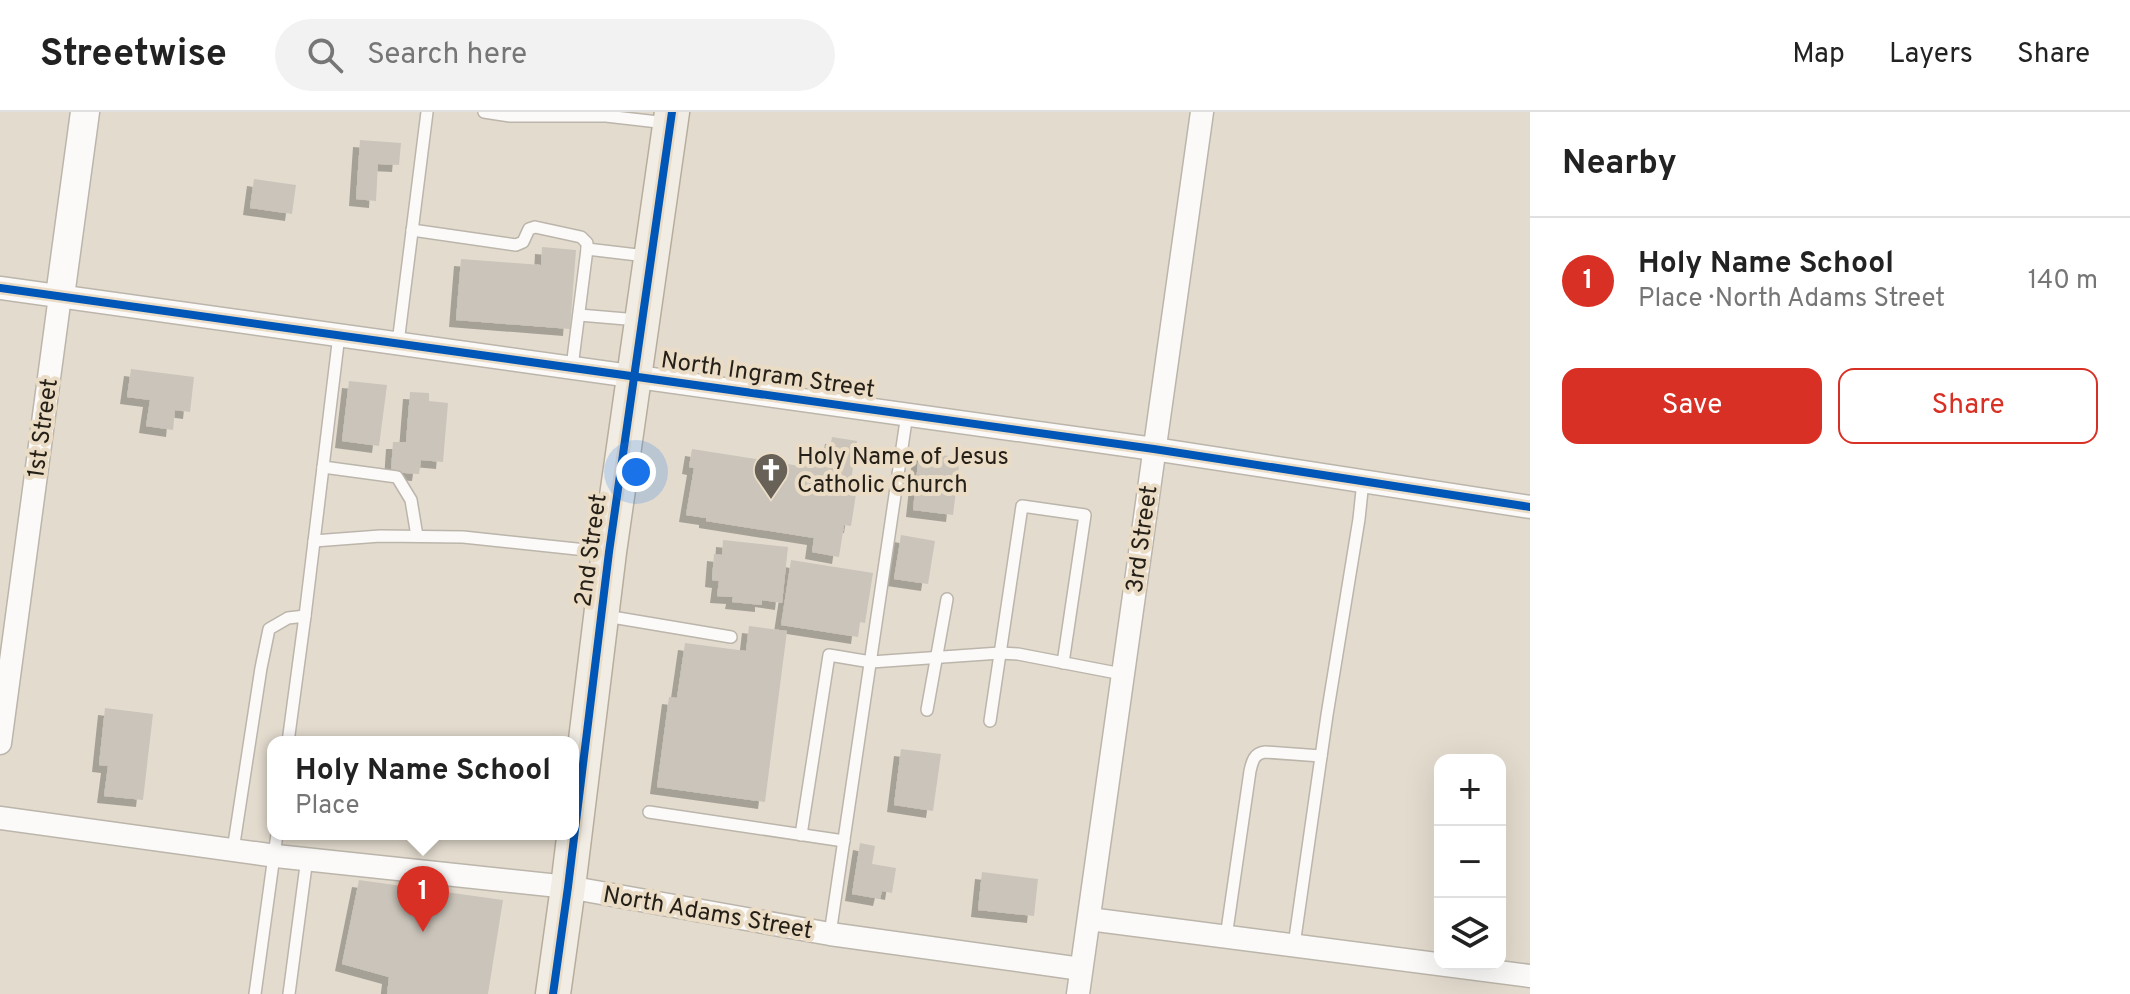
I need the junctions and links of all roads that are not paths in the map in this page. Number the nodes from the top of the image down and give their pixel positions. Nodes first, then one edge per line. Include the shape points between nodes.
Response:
1 (85, 112) edge
2 (427, 112) edge
3 (484, 112) edge
4 (1202, 112) edge
5 (568, 114) edge
6 (671, 118) edge
7 (412, 230) junction
8 (587, 249) junction
9 (651, 256) junction
10 (0, 288) edge
11 (60, 296) junction
12 (579, 315) junction
13 (642, 321) junction
14 (339, 335) junction
15 (398, 343) junction
16 (572, 367) junction
17 (634, 375) junction
18 (907, 414) junction
19 (1154, 449) junction
20 (323, 467) junction
21 (1363, 481) junction
22 (1530, 507) edge
23 (417, 536) junction
24 (314, 541) junction
25 (609, 552) junction
26 (947, 599) dead end
27 (305, 616) junction
28 (601, 616) junction
29 (731, 637) dead end
30 (1000, 653) junction
31 (935, 658) junction
32 (871, 662) junction
33 (1063, 663) junction
34 (1122, 674) junction
35 (927, 710) dead end
36 (990, 721) dead end
37 (289, 736) edge
38 (0, 743) edge
39 (1321, 756) junction
40 (579, 797) edge
41 (649, 812) dead end
42 (0, 818) edge
43 (801, 835) junction
44 (574, 840) edge
45 (844, 841) junction
46 (276, 845) edge
47 (233, 850) junction
48 (307, 858) junction
49 (568, 887) junction
50 (1089, 919) junction
51 (830, 934) junction
52 (1226, 937) junction
53 (1294, 945) junction
54 (1081, 969) junction
55 (1530, 976) edge
56 (255, 994) edge
57 (289, 994) edge
58 (553, 994) edge
59 (1078, 994) edge

1 - 11 street, 1st Street
2 - 7 lane
3 - 5 lane
4 - 19 street, 3rd Street
5 - 6 lane
6 - 9 main road, 2nd Street
7 - 8 lane via 516,245 535,227 581,237
7 - 15 lane
8 - 9 lane
8 - 12 lane
9 - 13 main road, 2nd Street
10 - 11 street, North Ingram Street
11 - 14 street, North Ingram Street
11 - 38 street, 1st Street
12 - 13 lane
12 - 16 lane
13 - 17 main road, 2nd Street
14 - 15 street, North Ingram Street
14 - 20 lane
15 - 16 street, North Ingram Street
16 - 17 street, North Ingram Street
17 - 18 street, North Ingram Street
17 - 25 main road, 2nd Street
18 - 19 street, North Ingram Street
18 - 32 lane
19 - 21 street, North Ingram Street
19 - 34 street, 3rd Street
20 - 23 lane via 397,477 411,500
20 - 24 lane
21 - 22 street, North Ingram Street
21 - 39 lane
23 - 24 lane
23 - 25 lane
24 - 27 lane
25 - 28 main road, 2nd Street
26 - 31 lane
27 - 37 lane
27 - 47 lane via 269,629
28 - 29 lane
28 - 40 main road, 2nd Street
30 - 31 lane
30 - 33 lane
30 - 33 lane via 1022,506 1085,515
30 - 36 lane
31 - 32 lane
31 - 35 lane
32 - 43 lane via 829,655
32 - 45 lane
33 - 34 lane
34 - 50 street, 3rd Street
39 - 52 lane via 1265,752 1253,759
39 - 53 lane
41 - 43 lane
42 - 47 street, North Adams Street
43 - 45 lane
44 - 49 main road, 2nd Street
45 - 51 lane
46 - 47 street, North Adams Street
46 - 48 street, North Adams Street
46 - 56 lane
48 - 49 street, North Adams Street
48 - 57 lane
49 - 51 street, North Adams Street
49 - 58 main road, 2nd Street
50 - 52 street
50 - 54 street, 3rd Street
51 - 54 street, North Adams Street
52 - 53 street
53 - 55 street
54 - 59 street

